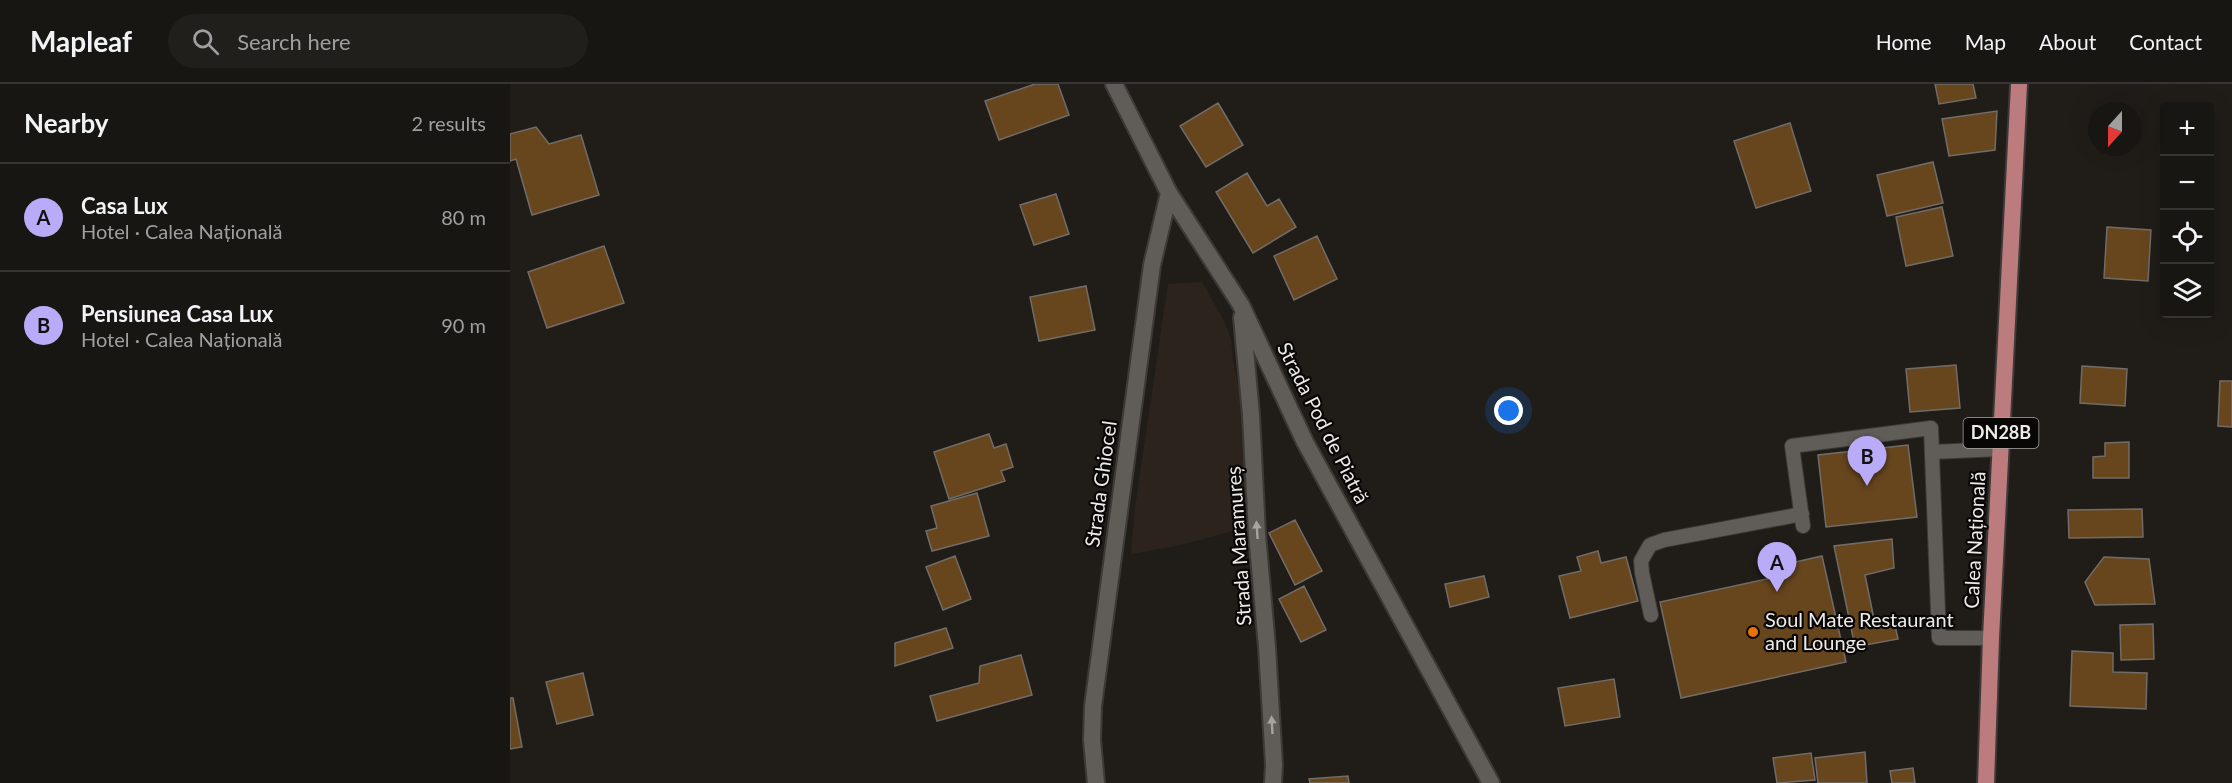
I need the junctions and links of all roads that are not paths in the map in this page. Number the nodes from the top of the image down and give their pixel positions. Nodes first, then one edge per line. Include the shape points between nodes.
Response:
1 (1114, 84) edge
2 (2019, 84) edge
3 (1168, 193) junction
4 (1241, 305) junction
5 (2000, 449) junction
6 (1932, 452) junction
7 (1651, 615) dead end
8 (1991, 638) junction
9 (1096, 783) edge
10 (1273, 783) edge
11 (1491, 783) edge
12 (1986, 783) edge

1 - 3 street, Strada Pod de Piatră
2 - 5 main road, Calea Națională / DN28B
3 - 4 street, Strada Pod de Piatră
3 - 9 street, Strada Ghiocel via 1152,265 1093,706
10 -> 4 street, Strada Maramureș via 1267,647
4 - 11 street, Strada Pod de Piatră via 1305,442
5 - 6 lane
5 - 8 main road, Calea Națională / DN28B
6 - 7 lane via 1931,428 1792,446 1802,520 1650,545 1641,561
6 - 8 lane via 1939,638
8 - 12 main road, Calea Națională / DN28B

